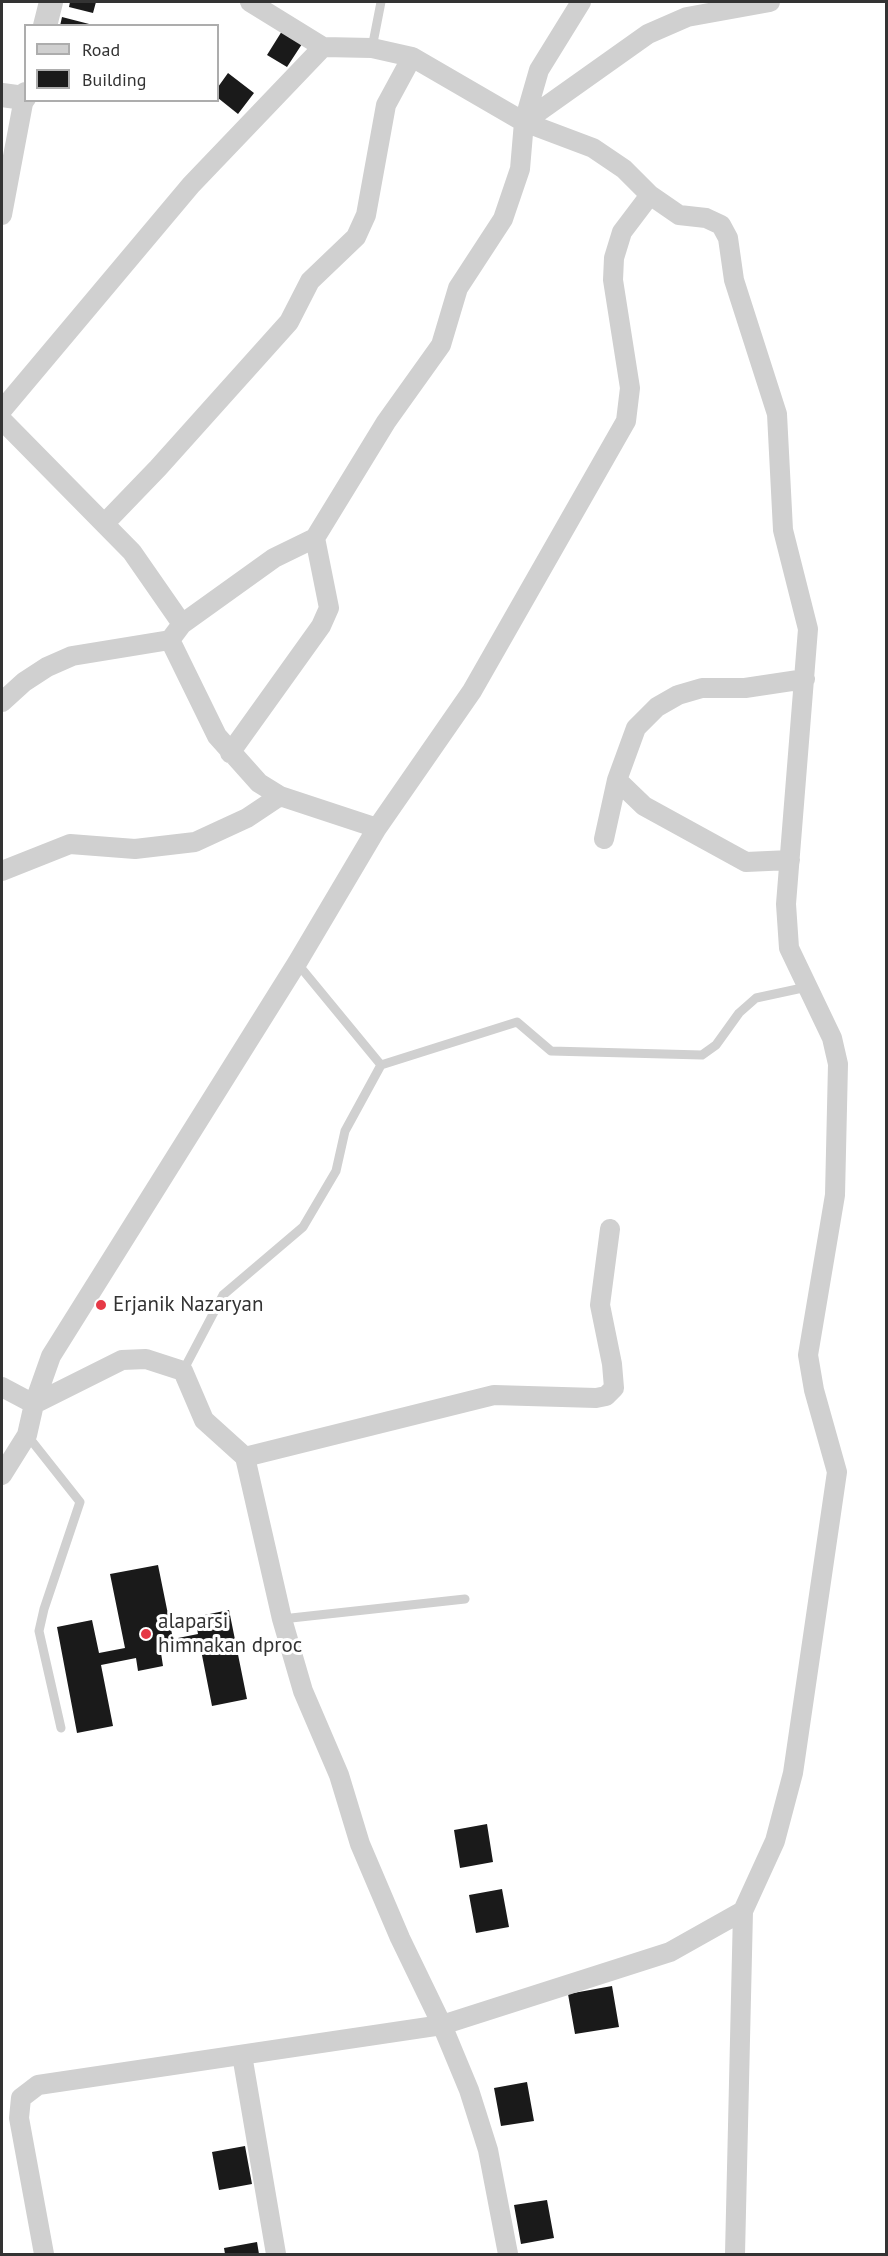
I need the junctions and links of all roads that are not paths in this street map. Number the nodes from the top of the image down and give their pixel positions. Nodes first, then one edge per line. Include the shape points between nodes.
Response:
1 (51, 2) edge
2 (250, 2) edge
3 (381, 2) edge
4 (581, 2) edge
5 (770, 2) edge
6 (46, 24) edge
7 (323, 47) junction
8 (372, 48) junction
9 (412, 57) junction
10 (17, 96) edge
11 (524, 122) junction
12 (650, 195) junction
13 (2, 215) edge
14 (2, 410) edge
15 (2, 420) edge
16 (105, 523) junction
17 (315, 538) junction
18 (176, 632) junction
19 (805, 679) junction
20 (2, 702) edge
21 (230, 753) junction
22 (617, 780) junction
23 (280, 796) junction
24 (377, 828) junction
25 (604, 839) dead end
26 (790, 860) junction
27 (2, 871) edge
28 (297, 963) junction
29 (807, 987) junction
30 (381, 1065) junction
31 (610, 1229) dead end
32 (183, 1371) junction
33 (2, 1387) edge
34 (34, 1404) junction
35 (27, 1435) junction
36 (245, 1457) junction
37 (2, 1475) edge
38 (465, 1599) dead end
39 (282, 1619) junction
40 (61, 1728) dead end
41 (743, 1911) junction
42 (442, 2025) junction
43 (242, 2055) junction
44 (44, 2254) edge
45 (276, 2254) edge
46 (508, 2254) edge
47 (735, 2254) edge

1 - 6 street
2 - 7 street
3 - 8 lane
4 - 11 street via 539,70
5 - 11 street via 687,17 648,34
7 - 8 street
7 - 14 street via 191,185
8 - 9 street
9 - 11 street
9 - 16 street via 386,105 366,216 356,237 310,281 289,322
10 - 13 street
11 - 12 street via 593,148 624,169
11 - 17 street via 520,169 503,219 458,288 441,345 386,422
12 - 19 street via 679,215 706,218 721,225 728,238 735,280 777,414 783,530 808,629
12 - 24 street via 622,232 614,258 613,280 630,388 626,421 471,692
15 - 16 street
16 - 18 street via 132,552
17 - 18 street via 274,558
17 - 21 street via 329,608 321,626
18 - 20 street via 72,656 24,682
18 - 21 street via 218,736
19 - 22 street via 745,688 702,688 678,695 657,708 636,729
19 - 26 street
21 - 23 street via 259,783
22 - 25 street
22 - 26 street via 644,806 746,862
23 - 24 street
23 - 27 street via 247,818 195,842 135,849 70,844
24 - 28 street
26 - 29 street via 786,904 789,948
28 - 30 lane
28 - 34 street via 51,1356
29 - 30 lane via 756,998 739,1013 716,1045 702,1055 551,1051 517,1022
29 - 41 street via 832,1038 838,1064 835,1195 808,1355 837,1472 793,1773 775,1841
30 - 32 lane via 345,1131 336,1171 303,1227 223,1295
31 - 36 street via 600,1305 614,1388 606,1395 494,1395
32 - 34 street via 146,1359 122,1360
32 - 36 street via 204,1420
33 - 34 street
34 - 35 street
35 - 37 street
35 - 40 lane via 80,1502 39,1631
36 - 39 street
38 - 39 lane
39 - 42 street via 303,1691 339,1775 360,1844
41 - 42 street via 670,1952
41 - 47 street
42 - 43 street
42 - 46 street via 488,2150
43 - 44 street via 38,2085 21,2098 19,2118
43 - 45 street

